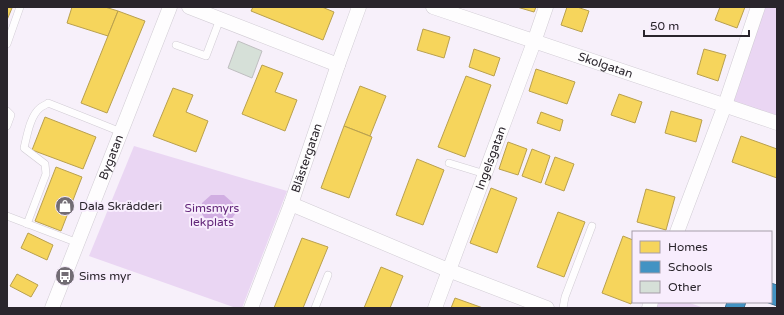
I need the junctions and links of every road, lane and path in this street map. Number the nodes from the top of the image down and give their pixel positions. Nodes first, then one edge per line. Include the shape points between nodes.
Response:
1 (20, 7) edge
2 (170, 7) edge
3 (190, 7) edge
4 (359, 7) edge
5 (433, 7) edge
6 (546, 7) edge
7 (758, 7) edge
8 (220, 19) junction
9 (534, 42) junction
10 (7, 44) edge
11 (176, 45) dead end
12 (338, 65) junction
13 (725, 106) junction
14 (7, 111) edge
15 (777, 123) edge
16 (7, 126) edge
17 (121, 132) junction
18 (450, 163) dead end
19 (485, 174) junction
20 (291, 204) junction
21 (7, 216) edge
22 (27, 224) junction
23 (592, 226) dead end
24 (677, 231) edge
25 (78, 244) junction
26 (448, 270) junction
27 (328, 275) dead end
28 (52, 308) edge
29 (252, 308) edge
30 (315, 308) edge
31 (435, 308) edge
32 (547, 308) edge
33 (563, 308) edge

1 - 10 lane
2 - 17 street, Bygatan
3 - 8 street
4 - 12 street, Blästergatan
5 - 9 street, Skolgatan
6 - 9 street, Ingelsgatan
7 - 13 street
8 - 11 lane via 206,56
8 - 12 street
9 - 13 street, Skolgatan
9 - 19 street, Ingelsgatan
12 - 20 street, Blästergatan
13 - 15 street, Skolgatan
13 - 24 street
14 - 16 lane via 11,115
17 - 22 lane via 48,103 39,109 32,119 24,148 45,164 46,174
17 - 25 street, Bygatan
18 - 19 lane
19 - 26 street, Ingelsgatan
20 - 26 street
20 - 29 street, Blästergatan
21 - 22 lane
22 - 25 lane
23 - 33 lane
25 - 28 street, Bygatan
26 - 31 street, Ingelsgatan
26 - 32 street
27 - 30 lane

